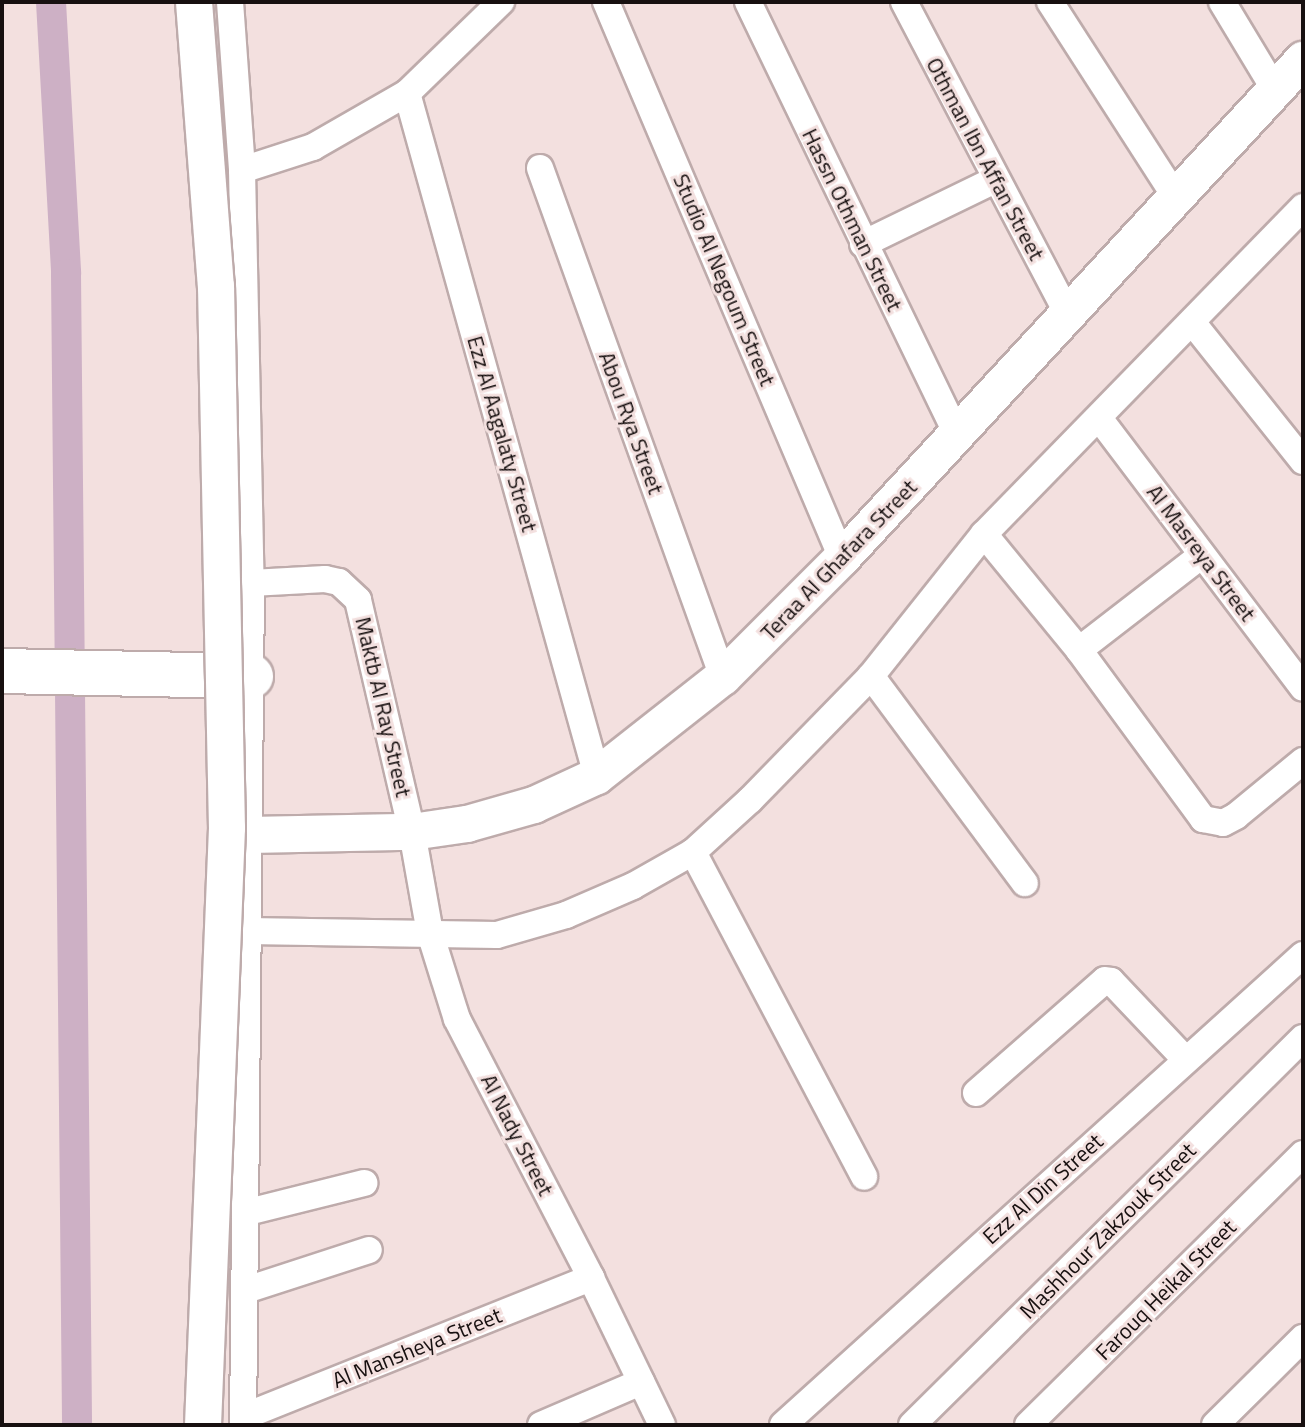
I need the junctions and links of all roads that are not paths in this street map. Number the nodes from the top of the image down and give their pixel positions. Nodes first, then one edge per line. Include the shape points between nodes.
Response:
1 (194, 2) edge
2 (230, 2) edge
3 (501, 2) edge
4 (606, 2) edge
5 (748, 2) edge
6 (904, 2) edge
7 (1050, 2) edge
8 (1222, 2) edge
9 (1303, 60) edge
10 (1275, 90) junction
11 (407, 93) junction
12 (540, 168) dead end
13 (242, 170) junction
14 (995, 180) junction
15 (1177, 199) junction
16 (1303, 207) edge
17 (863, 244) junction
18 (1068, 315) junction
19 (1192, 322) junction
20 (1099, 418) junction
21 (958, 437) junction
22 (1303, 461) edge
23 (984, 534) junction
24 (1202, 555) junction
25 (842, 558) junction
26 (251, 583) junction
27 (1079, 650) junction
28 (2, 671) edge
29 (251, 676) junction
30 (871, 676) junction
31 (723, 677) junction
32 (1303, 688) edge
33 (1303, 761) edge
34 (597, 776) junction
35 (412, 832) junction
36 (249, 835) junction
37 (693, 852) junction
38 (1025, 883) dead end
39 (248, 931) junction
40 (430, 933) junction
41 (1303, 955) edge
42 (1303, 1038) edge
43 (1185, 1059) junction
44 (976, 1093) dead end
45 (1303, 1154) edge
46 (864, 1177) dead end
47 (364, 1183) dead end
48 (248, 1212) junction
49 (369, 1250) dead end
50 (591, 1278) junction
51 (246, 1290) junction
52 (1303, 1338) edge
53 (641, 1382) junction
54 (243, 1421) edge
55 (203, 1425) edge
56 (541, 1425) edge
57 (662, 1425) edge
58 (783, 1425) edge
59 (912, 1425) edge
60 (1028, 1425) edge
61 (1215, 1425) edge

1 - 55 main road, bridge via 216,286 227,828
2 - 13 street
3 - 11 street
4 - 25 street, Studio Al Negoum Street
5 - 17 street, Hassn Othman Street
6 - 14 street, Othman Ibn Affan Street
7 - 15 street
8 - 10 street
9 - 10 main road, Teraa Al Ghafara Street
10 - 15 main road, Teraa Al Ghafara Street
11 - 13 street via 313,147
11 - 34 street, Ezz Al Aagalaty Street
12 - 31 street, Abou Rya Street
13 - 26 street
14 - 17 street
14 - 18 street, Othman Ibn Affan Street
15 - 18 main road, Teraa Al Ghafara Street
16 - 19 street
17 - 21 street, Hassn Othman Street
18 - 21 main road, Teraa Al Ghafara Street
19 - 20 street
19 - 22 street
20 - 23 street
20 - 24 street, Al Masreya Street
21 - 25 main road, Teraa Al Ghafara Street
23 - 27 street
23 - 30 street
24 - 27 street
24 - 32 street, Al Masreya Street
25 - 31 main road, Teraa Al Ghafara Street
26 - 29 street
26 - 35 street, Maktb Al Ray Street via 325,579 339,582 358,600
27 - 33 street via 1203,819 1223,823 1236,816
28 - 29 highway
29 - 36 street
30 - 37 street
30 - 38 street
31 - 34 main road, Teraa Al Ghafara Street
34 - 35 main road, Teraa Al Ghafara Street via 534,805 467,824
35 - 36 main road, Teraa Al Ghafara Street
35 - 40 street, Al Nady Street
36 - 39 street
37 - 40 street via 566,915 497,935
37 - 46 street
39 - 40 street
39 - 48 street
40 - 50 street, Al Nady Street via 457,1019
41 - 43 street, Ezz Al Din Street
42 - 59 street, Mashhour Zakzouk Street
43 - 44 street via 1105,980
43 - 58 street, Ezz Al Din Street
45 - 60 street, Farouq Heikal Street
47 - 48 street
48 - 51 street
49 - 51 street
50 - 53 street, Al Nady Street
50 - 54 street, Al Mansheya Street
51 - 54 street
52 - 61 street
53 - 56 street
53 - 57 street, Al Nady Street

